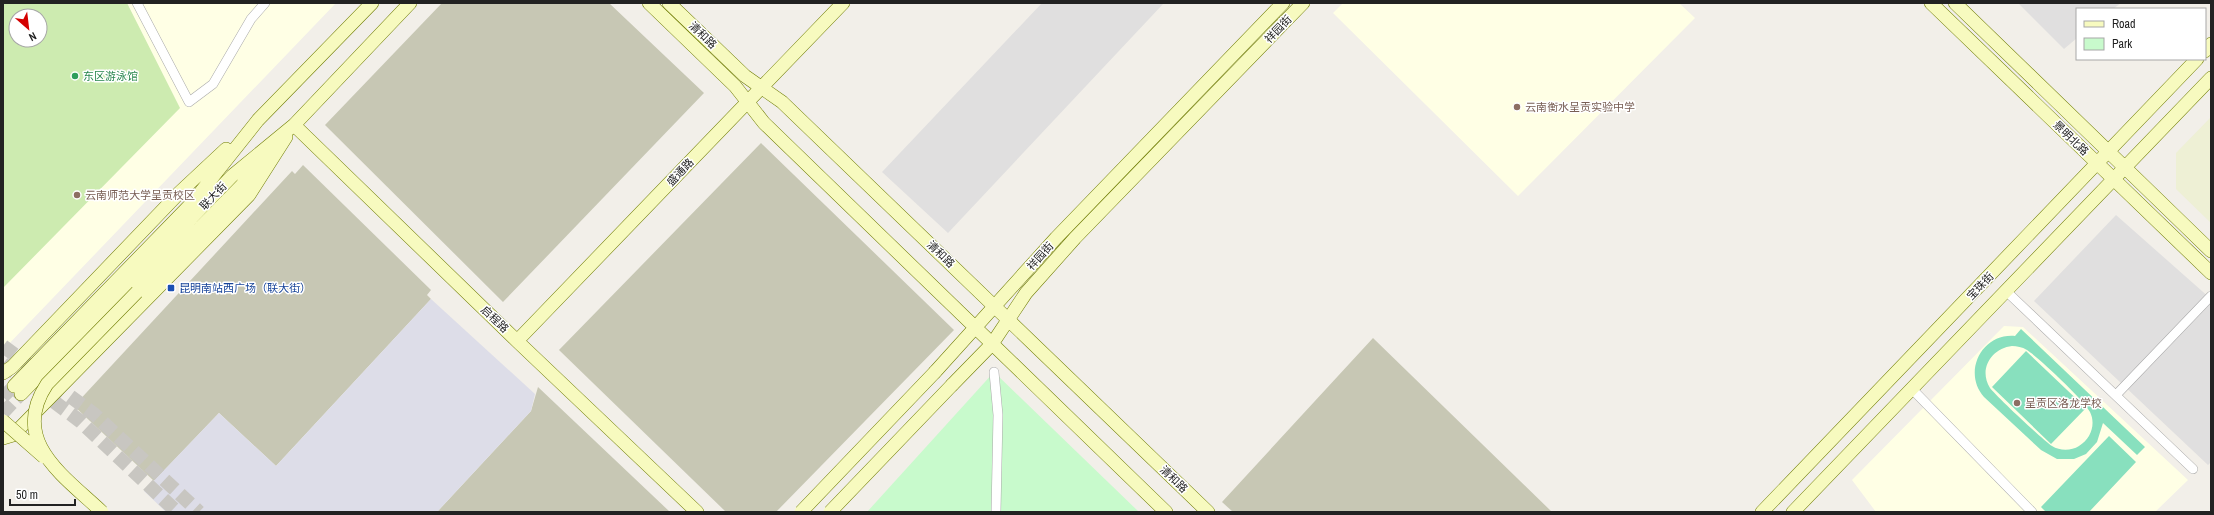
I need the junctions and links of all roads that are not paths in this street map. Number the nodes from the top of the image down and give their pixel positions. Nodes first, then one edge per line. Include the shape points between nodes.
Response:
1 (137, 3) edge
2 (264, 3) edge
3 (372, 3) edge
4 (410, 3) edge
5 (649, 3) edge
6 (669, 3) edge
7 (844, 3) edge
8 (1283, 3) edge
9 (1303, 3) edge
10 (1931, 3) edge
11 (1960, 5) edge
12 (2196, 60) edge
13 (2211, 78) edge
14 (762, 88) junction
15 (748, 102) junction
16 (258, 120) junction
17 (294, 125) junction
18 (2108, 151) junction
19 (2097, 163) junction
20 (2125, 168) junction
21 (2114, 179) junction
22 (2211, 251) edge
23 (2211, 273) edge
24 (2006, 291) junction
25 (2211, 296) edge
26 (994, 306) junction
27 (1008, 319) junction
28 (976, 329) junction
29 (517, 341) junction
30 (992, 344) junction
31 (994, 372) dead end
32 (3, 373) edge
33 (1912, 389) junction
34 (2116, 396) junction
35 (3, 421) edge
36 (3, 438) edge
37 (53, 465) junction
38 (2193, 469) dead end
39 (102, 512) edge
40 (697, 512) edge
41 (801, 512) edge
42 (830, 512) edge
43 (996, 512) edge
44 (1166, 512) edge
45 (1208, 512) edge
46 (1762, 512) edge
47 (1794, 512) edge
48 (2032, 512) edge

1 - 2 street via 189,102 213,84 251,18
3 - 16 main road, 联大街
4 - 17 main road, 联大街
5 - 15 main road, 清和路 via 735,86
6 - 14 main road, 清和路 via 745,76
7 - 14 main road, 盛通路
8 - 26 main road, 祥园街 via 1056,238
9 - 27 main road, 祥园街 via 1075,238 1026,293
10 - 19 main road, 景明北路
11 - 18 main road, 景明北路
12 - 18 main road, 宝珠街
13 - 20 main road, 宝珠街
14 - 15 main road, 盛通路
14 - 26 main road, 清和路 via 782,102
15 - 28 main road, 清和路 via 764,123
15 - 29 main road, 盛通路
16 - 17 main road, 联大街 via 192,202 18,390 232,176
16 - 32 main road via 180,192 12,367
17 - 29 main road, 启程路
17 - 36 main road via 249,195 13,435
17 - 37 main road, bridge via 241,186 47,384 37,398 33,416 34,432 42,451
18 - 19 main road, 宝珠街
18 - 20 main road, 景明北路
19 - 21 main road, 景明北路
19 - 46 main road, 宝珠街
20 - 21 main road, 宝珠街
20 - 22 main road, 景明北路
21 - 23 main road, 景明北路
21 - 24 main road, 宝珠街
24 - 33 main road, 宝珠街
24 - 34 street
25 - 34 street
26 - 27 main road, 清和路
26 - 28 main road, 祥园街
27 - 30 main road, 祥园街
27 - 45 main road, 清和路
28 - 30 main road, 清和路
28 - 41 main road, 祥园街, bridge
29 - 40 main road, 启程路
30 - 42 main road, 祥园街, bridge
30 - 44 main road, 清和路
31 - 43 street via 998,416
33 - 47 main road, 宝珠街
33 - 48 street
34 - 38 street
35 - 37 main road, bridge
37 - 39 main road, bridge

